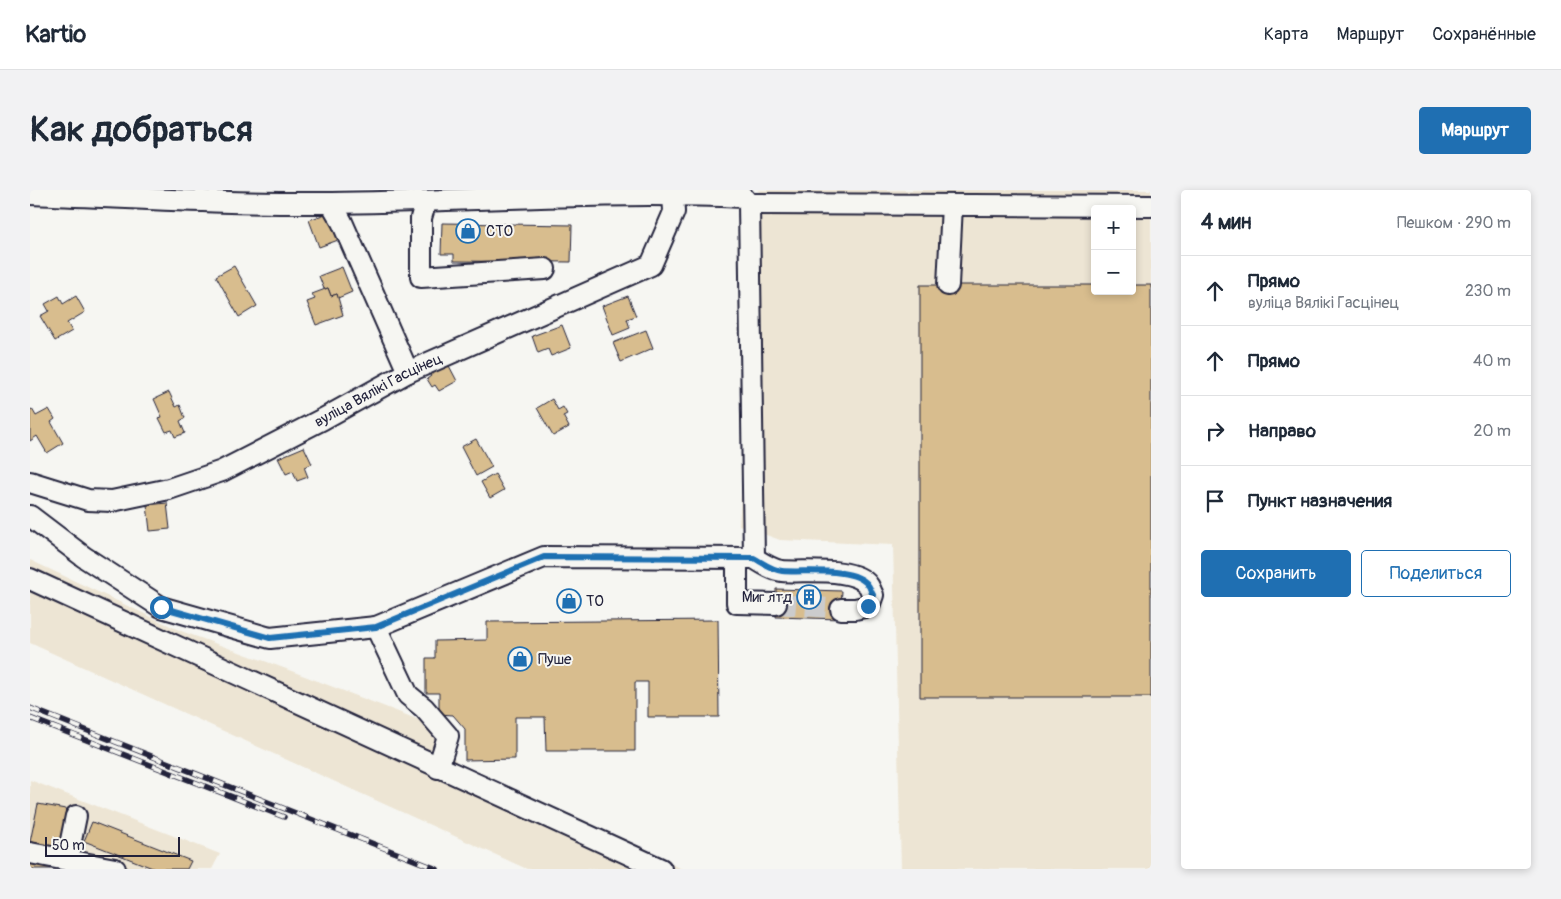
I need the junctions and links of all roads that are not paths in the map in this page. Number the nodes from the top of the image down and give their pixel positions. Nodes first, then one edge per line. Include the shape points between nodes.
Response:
1 (30, 194) edge
2 (129, 194) edge
3 (673, 194) junction
4 (245, 196) edge
5 (426, 200) junction
6 (331, 203) junction
7 (749, 204) junction
8 (952, 205) junction
9 (1151, 206) edge
10 (545, 269) dead end
11 (948, 285) dead end
12 (408, 372) junction
13 (30, 482) edge
14 (30, 516) edge
15 (745, 558) junction
16 (30, 579) edge
17 (776, 604) tunnel mouth
18 (848, 609) tunnel mouth
19 (376, 627) junction
20 (438, 768) junction
21 (76, 816) dead end
22 (30, 853) edge
23 (67, 860) junction
24 (115, 869) edge
25 (661, 869) edge

1 - 2 street
2 - 4 street
3 - 5 street
3 - 7 street via 743,197
3 - 12 street, вуліца Вялікі Гасцінец via 674,212 651,265
4 - 6 street
5 - 6 street
5 - 10 street via 421,218 422,277
6 - 12 street
7 - 8 street
7 - 15 street
8 - 9 street
8 - 11 street
12 - 13 street, вуліца Вялікі Гасцінец via 222,471 169,489 112,501 88,500
14 - 19 street via 84,557 161,607 270,638
15 - 17 street via 737,603
15 - 18 street via 781,571 830,572 851,575 867,583 873,595 868,606
15 - 19 street via 544,557
16 - 20 street
19 - 20 street via 408,695 448,736
20 - 25 street
21 - 23 street
22 - 23 street
23 - 24 street

